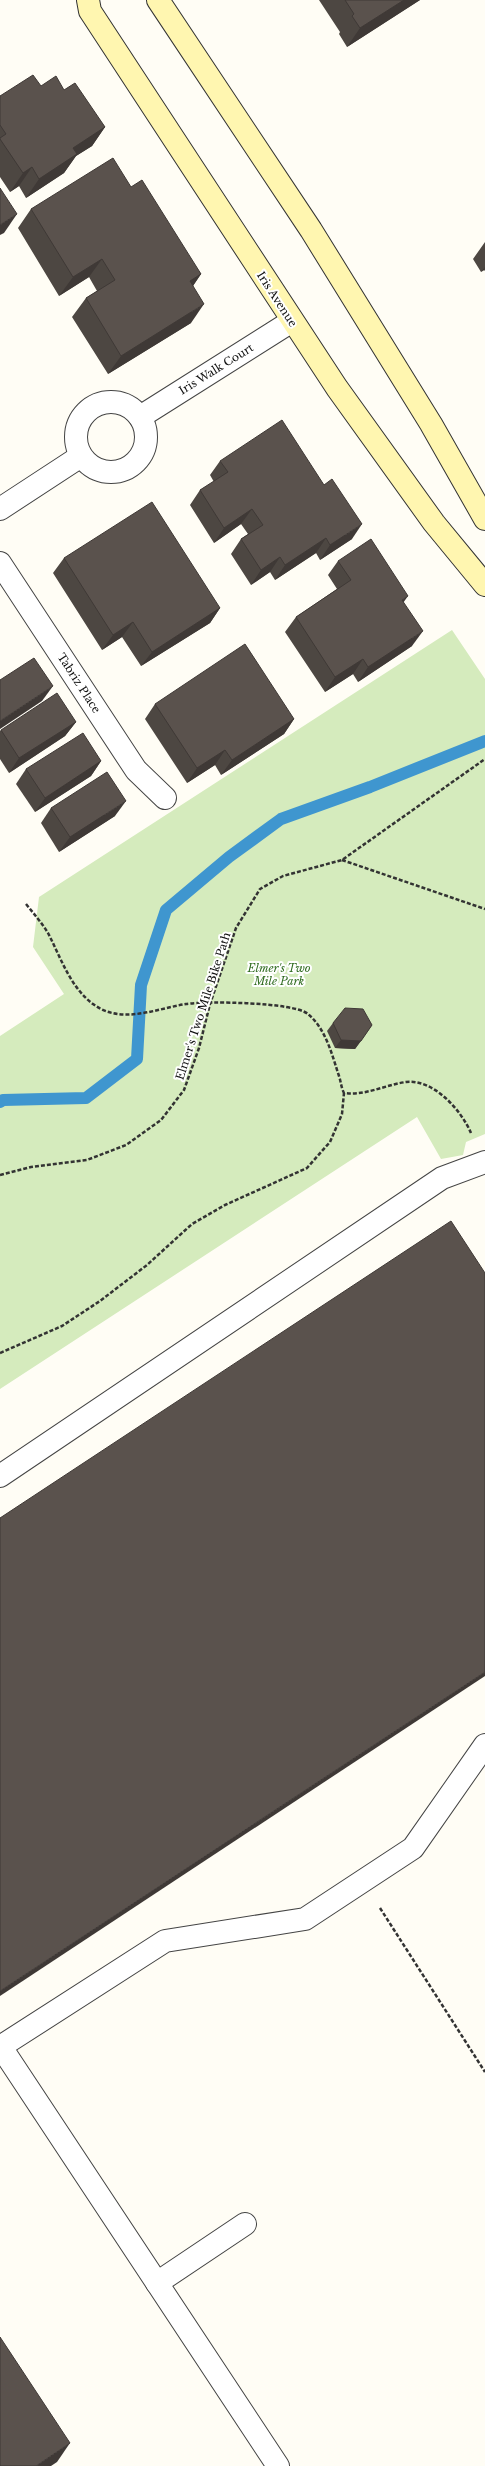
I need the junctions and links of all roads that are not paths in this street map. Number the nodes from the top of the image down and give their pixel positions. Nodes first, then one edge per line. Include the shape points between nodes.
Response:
1 (88, 0) edge
2 (158, 0) edge
3 (292, 321) junction
4 (140, 417) junction
5 (81, 456) junction
6 (0, 509) edge
7 (485, 520) edge
8 (0, 563) edge
9 (485, 585) edge
10 (165, 798) dead end
11 (484, 1163) edge
12 (0, 1476) edge
13 (485, 1744) edge
14 (0, 2047) edge
15 (245, 2224) dead end
16 (157, 2283) junction
17 (278, 2466) edge

1 - 3 main road, Iris Avenue via 90,11
2 - 7 main road via 312,230 423,411
3 - 4 street, Iris Walk Court
3 - 9 main road, Iris Avenue via 386,458
4 - 5 street via 133,409 119,403 102,403 90,409 83,415 76,432 77,448
4 - 5 street via 146,428 146,442 140,457 129,467 121,471 105,472 93,468
5 - 6 street
8 - 10 street, Tabriz Place via 136,770
11 - 12 street via 442,1178
13 - 14 street via 413,1848 305,1919 165,1941
14 - 16 street
15 - 16 street
16 - 17 street

